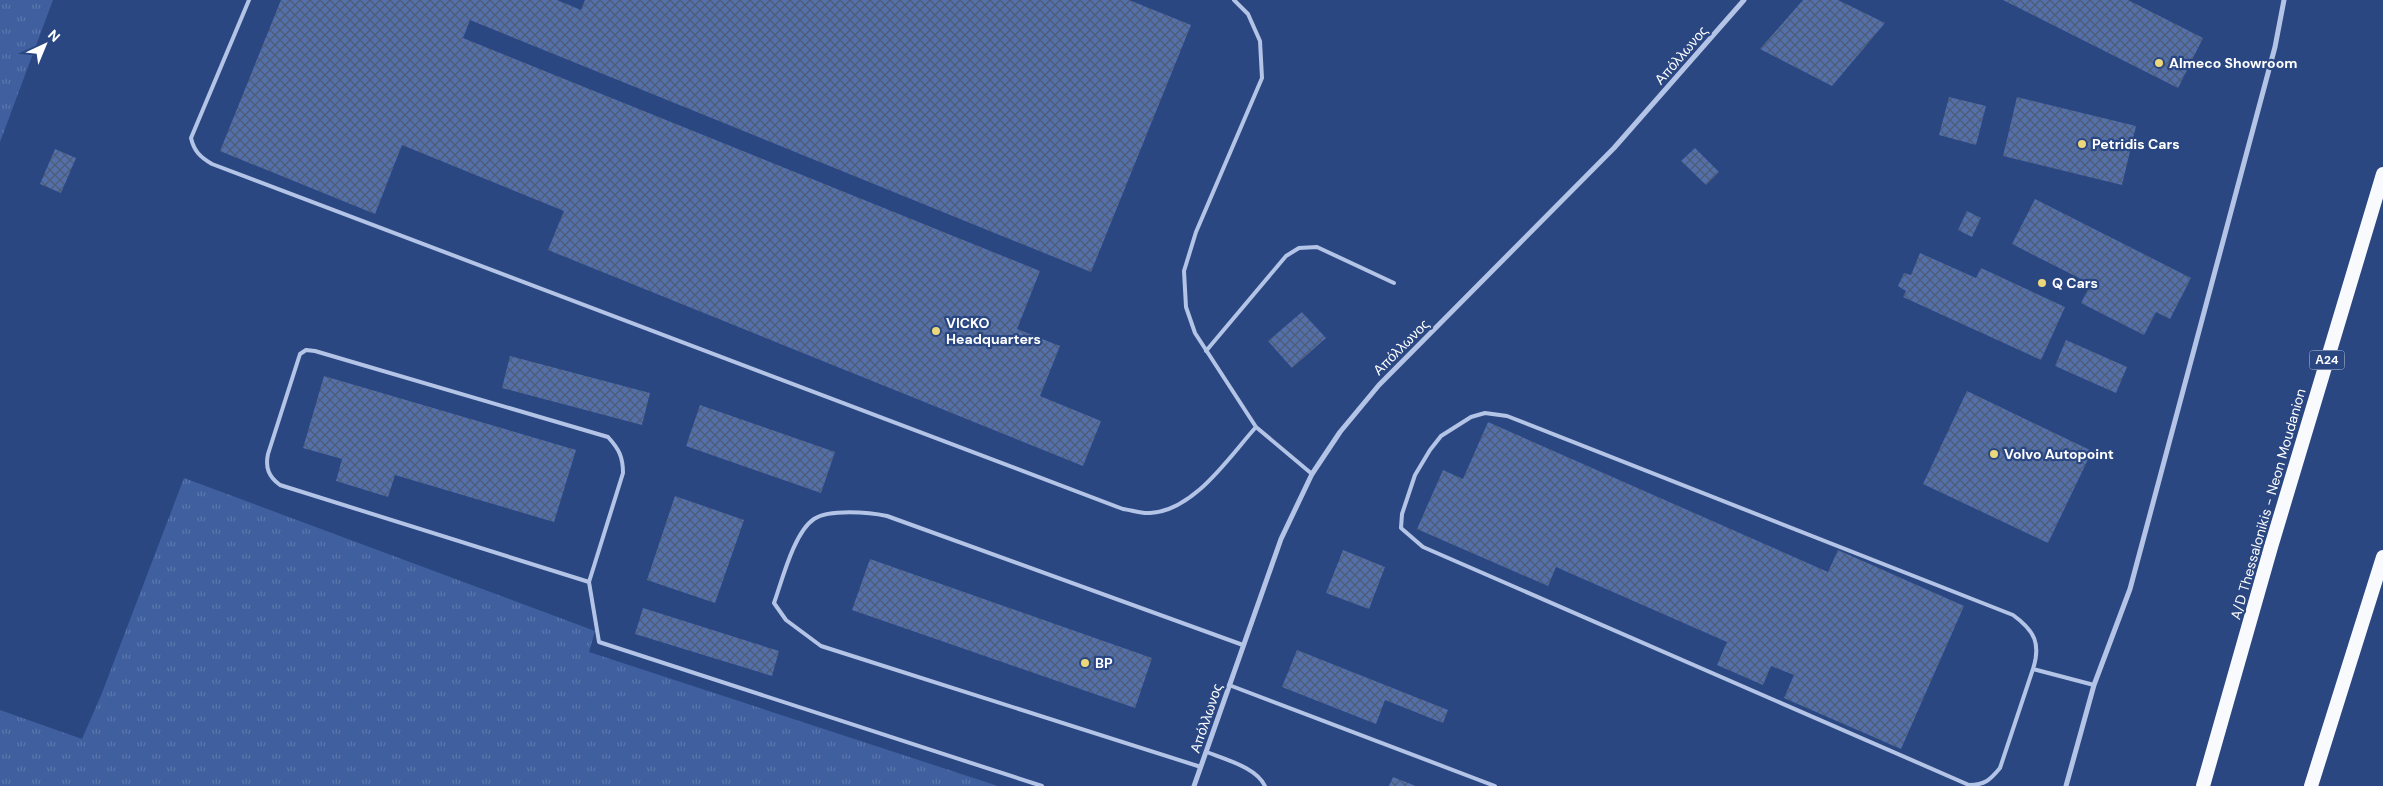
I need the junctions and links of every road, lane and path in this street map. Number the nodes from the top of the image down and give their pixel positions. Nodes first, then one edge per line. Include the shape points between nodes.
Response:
1 (249, 0) edge
2 (1234, 0) edge
3 (1744, 0) edge
4 (2284, 0) edge
5 (2383, 174) edge
6 (1394, 283) dead end
7 (1206, 351) junction
8 (1256, 427) junction
9 (1312, 474) junction
10 (2383, 557) edge
11 (589, 582) junction
12 (1242, 645) junction
13 (2034, 669) junction
14 (1230, 685) junction
15 (2094, 685) junction
16 (1207, 752) junction
17 (1202, 767) junction
18 (1042, 786) edge
19 (1194, 786) edge
20 (1265, 786) edge
21 (1495, 786) edge
22 (2066, 786) edge
23 (2203, 786) edge
24 (2311, 786) edge

1 - 8 lane via 191,138 194,149 212,164 1123,509 1150,514 1195,496
2 - 7 lane via 1248,14 1260,41 1262,78 1196,232 1184,271 1186,308
3 - 9 street, Απόλλωνος via 1614,148 1379,385 1340,432
4 - 15 street via 2275,47 2130,589
5 - 23 highway, A/D Thessalonikis - Neon Moudanion / Α24
6 - 7 lane via 1317,247 1299,248 1286,256
7 - 8 lane
8 - 9 lane
9 - 12 street, Απόλλωνος via 1281,539
10 - 24 highway
11 - 11 lane via 623,473 623,459 608,437 315,350 300,354 268,454 266,463 272,480 280,486
11 - 18 lane via 599,642
12 - 14 street, Απόλλωνος
12 - 17 lane via 866,511 814,518 794,547 774,603 786,620 821,646
13 - 13 lane via 2039,653 2036,642 2027,625 2013,616 1507,416 1485,413 1441,436 1415,475 1402,514 1400,528 1423,547 1969,785 1981,785 2000,768
13 - 15 lane
14 - 16 street, Απόλλωνος
14 - 21 lane
15 - 22 street
16 - 17 street, Απόλλωνος
16 - 20 lane via 1254,773
17 - 19 street, Απόλλωνος

